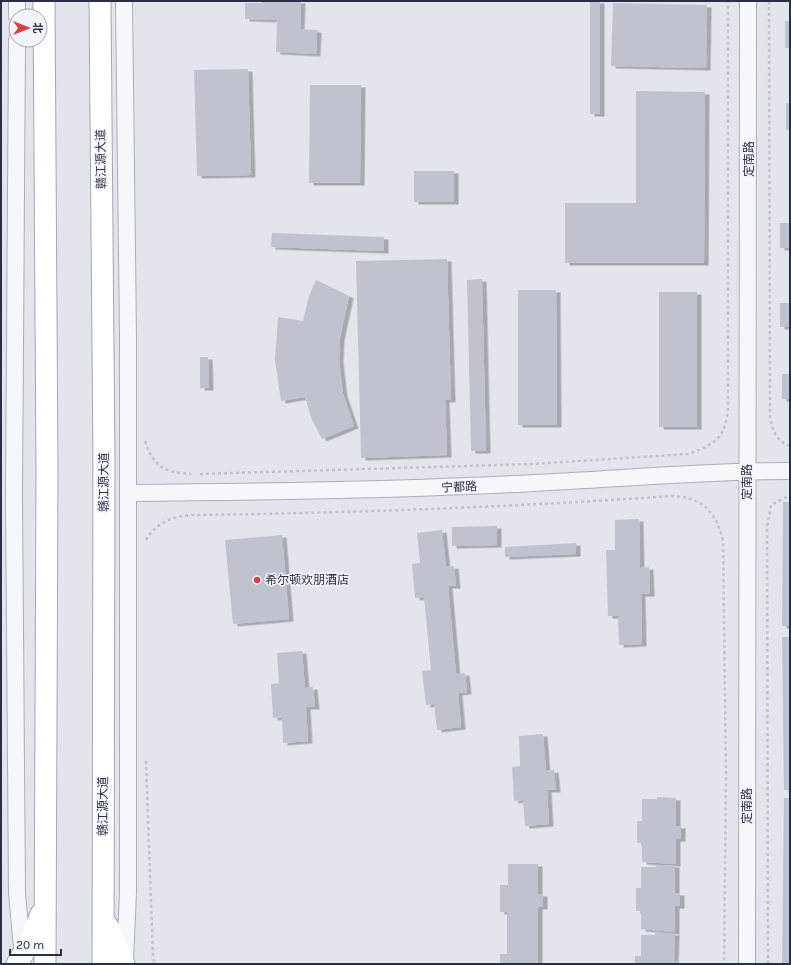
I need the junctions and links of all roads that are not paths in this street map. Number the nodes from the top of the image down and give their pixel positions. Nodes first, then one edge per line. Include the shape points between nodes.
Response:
1 (44, 1) edge
2 (100, 1) edge
3 (124, 1) edge
4 (748, 1) edge
5 (17, 48) edge
6 (747, 471) junction
7 (790, 471) edge
8 (128, 493) junction
9 (7, 497) edge
10 (46, 898) junction
11 (102, 900) junction
12 (21, 961) edge
13 (45, 964) edge
14 (104, 964) edge
15 (124, 964) edge
16 (747, 964) edge

1 - 10 main road
2 - 11 main road, 赣江源大道 via 104,462
3 - 8 street
4 - 6 street, 定南路
5 - 9 street
6 - 7 street, 宁都路
6 - 8 street, 宁都路 via 375,490
6 - 16 street, 定南路
8 - 15 street via 128,892
9 - 12 street
10 - 12 main road
10 - 13 main road
11 - 14 main road, 赣江源大道
11 - 15 main road via 110,935

